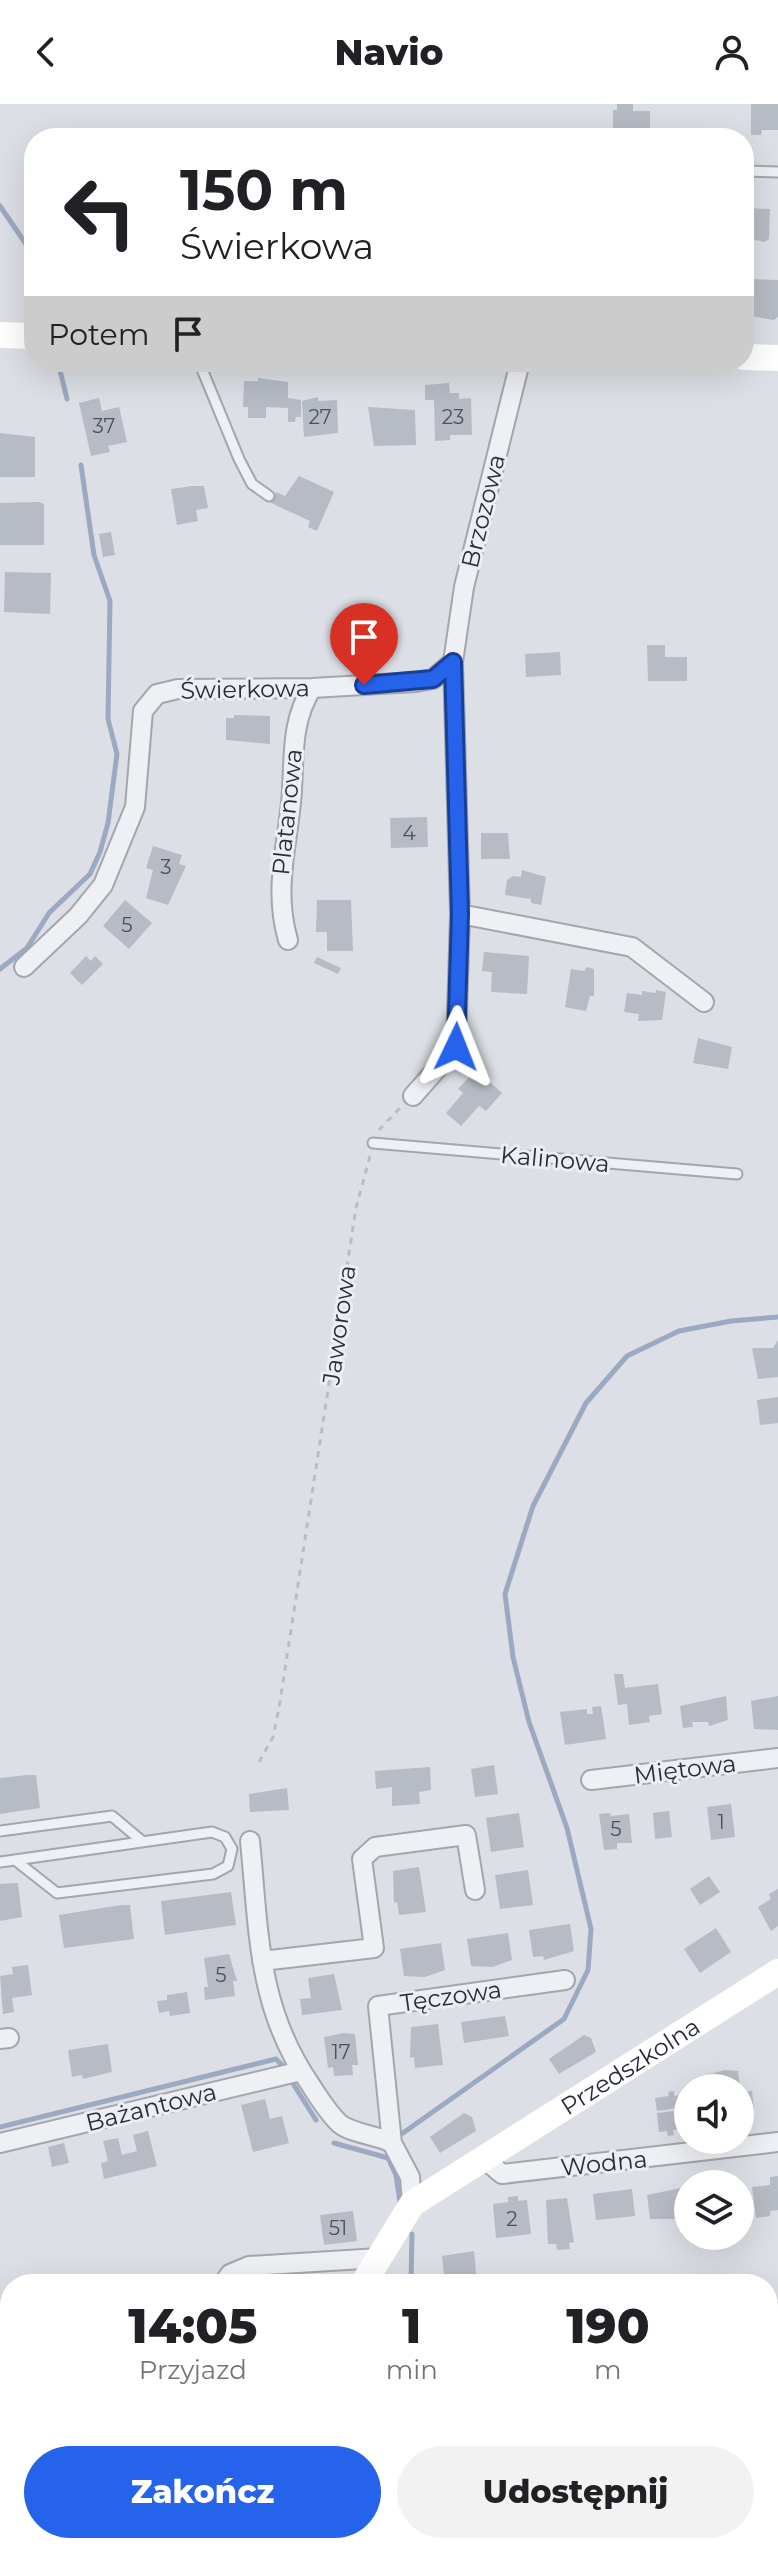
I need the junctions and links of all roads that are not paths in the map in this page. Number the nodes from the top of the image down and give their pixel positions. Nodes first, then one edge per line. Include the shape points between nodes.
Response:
1 (754, 171) edge
2 (778, 172) edge
3 (0, 335) edge
4 (24, 336) edge
5 (754, 357) edge
6 (778, 358) edge
7 (203, 372) edge
8 (517, 372) edge
9 (269, 496) dead end
10 (453, 662) junction
11 (312, 688) junction
12 (460, 914) junction
13 (288, 940) dead end
14 (24, 967) dead end
15 (704, 1002) dead end
16 (413, 1096) road end
17 (373, 1143) road end
18 (737, 1174) dead end
19 (778, 1758) edge
20 (591, 1780) dead end
21 (0, 1831) edge
22 (250, 1841) dead end
23 (143, 1842) junction
24 (15, 1860) junction
25 (0, 1862) edge
26 (475, 1890) dead end
27 (262, 1961) junction
28 (778, 1972) edge
29 (565, 1980) dead end
30 (301, 2071) junction
31 (778, 2142) edge
32 (0, 2143) edge
33 (392, 2143) junction
34 (483, 2158) junction
35 (412, 2204) junction
36 (379, 2258) junction
37 (230, 2274) edge
38 (369, 2274) edge

1 - 2 lane
3 - 4 street
5 - 6 street
7 - 9 lane via 245,472
8 - 10 street, Brzozowa via 470,558
10 - 11 street, Świerkowa via 424,680
10 - 12 street
11 - 13 street, Platanowa via 295,728 280,879
11 - 14 street, Świerkowa via 178,689 146,703 135,807 120,851 103,885 78,916
12 - 15 street via 632,947
12 - 16 street via 456,1047
17 - 18 lane, Kalinowa
19 - 20 street, Miętowa
21 - 23 lane via 112,1816
22 - 27 street
23 - 24 lane
23 - 24 lane via 212,1832 225,1837 232,1849 228,1866 213,1874 57,1893
24 - 25 lane
26 - 27 street via 466,1835 375,1847 362,1859 374,1948
27 - 30 street via 269,2003
28 - 34 street, Przedszkolna
29 - 33 street, Tęczowa via 378,2006
30 - 32 street, Bażantowa
30 - 33 street via 343,2127
31 - 34 street, Wodna via 502,2174
33 - 35 street via 410,2177
34 - 35 street, Przedszkolna
35 - 36 street
36 - 37 street via 249,2266
36 - 38 street

